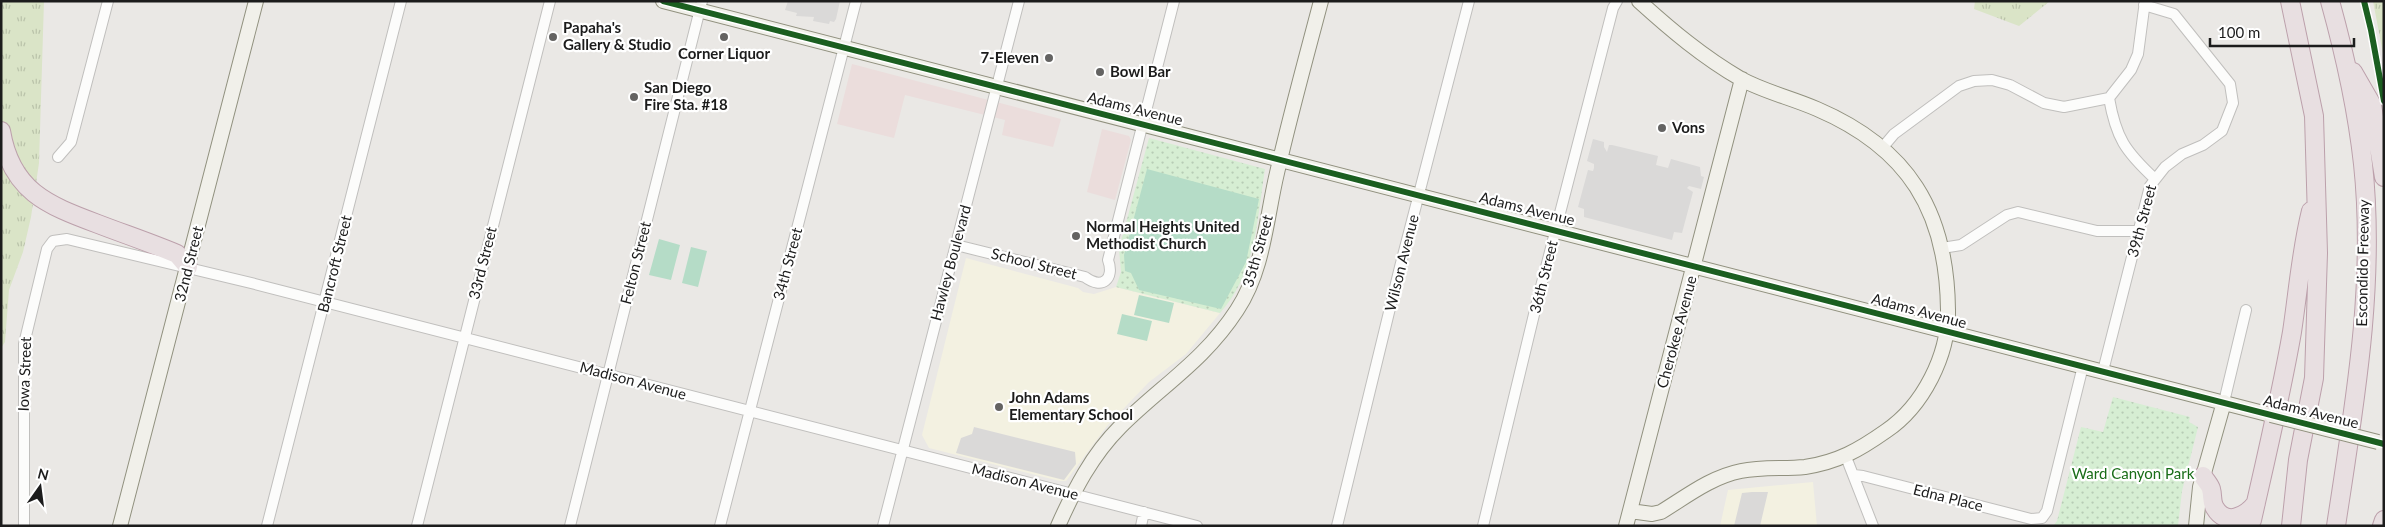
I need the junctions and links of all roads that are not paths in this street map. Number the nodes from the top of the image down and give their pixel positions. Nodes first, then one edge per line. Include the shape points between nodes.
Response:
1 (108, 1) edge
2 (256, 1) edge
3 (401, 1) edge
4 (550, 1) edge
5 (663, 1) edge
6 (856, 1) edge
7 (1019, 1) edge
8 (1174, 1) edge
9 (1321, 1) edge
10 (1469, 1) edge
11 (1617, 1) edge
12 (1639, 1) edge
13 (2290, 1) edge
14 (2330, 1) edge
15 (2145, 3) edge
16 (701, 6) edge
17 (844, 47) junction
18 (2345, 58) junction
19 (1742, 79) junction
20 (997, 86) junction
21 (2109, 98) junction
22 (1144, 124) junction
23 (1, 131) edge
24 (1883, 147) junction
25 (58, 157) dead end
26 (1280, 159) junction
27 (2384, 177) edge
28 (2155, 179) junction
29 (2316, 194) junction
30 (1419, 195) junction
31 (1556, 230) junction
32 (2139, 231) junction
33 (68, 240) joint
34 (956, 245) junction
35 (1942, 248) junction
36 (1695, 265) junction
37 (188, 267) junction
38 (325, 302) junction
39 (2246, 310) dead end
40 (1947, 331) junction
41 (464, 338) junction
42 (2082, 366) junction
43 (2103, 371) junction
44 (608, 374) junction
45 (2224, 402) junction
46 (749, 411) junction
47 (2381, 443) edge
48 (903, 450) junction
49 (1846, 457) junction
50 (1854, 476) junction
51 (2203, 476) junction
52 (1072, 494) junction
53 (2256, 503) junction
54 (1630, 511) junction
55 (1144, 512) junction
56 (2384, 520) edge
57 (24, 526) edge
58 (120, 526) edge
59 (267, 526) edge
60 (417, 526) edge
61 (570, 526) edge
62 (720, 526) edge
63 (883, 526) edge
64 (1058, 526) edge
65 (1141, 526) edge
66 (1197, 526) edge
67 (1337, 526) edge
68 (1483, 526) edge
69 (1626, 526) edge
70 (1872, 526) edge
71 (2196, 526) edge
72 (2248, 526) edge
73 (2291, 526) edge
74 (2336, 526) edge
75 (2382, 526) edge

1 - 25 street via 72,142
2 - 37 main road, 32nd Street
3 - 38 street, Bancroft Street
4 - 41 street, 33rd Street
5 - 16 main road, Adams Avenue
6 - 17 street, 34th Street
7 - 20 street, Hawley Boulevard
8 - 22 street
9 - 26 main road, 35th Street
10 - 30 street, Wilson Avenue
11 - 31 street, 36th Street
12 - 19 main road via 1682,40
13 - 29 highway via 2314,116
14 - 18 highway, Escondido Freeway
15 - 21 street via 2138,54 2131,70
15 - 28 street via 2174,14 2230,84 2232,102 2222,131 2203,145 2182,154
16 - 17 main road, Adams Avenue
16 - 44 street, Felton Street
17 - 20 main road, Adams Avenue
17 - 46 street, 34th Street
18 - 27 highway via 2372,105
18 - 74 highway, Escondido Freeway via 2363,166 2366,229 2360,357
19 - 24 main road via 1816,108
19 - 36 main road, Cherokee Avenue
20 - 22 main road, Adams Avenue
20 - 34 street, Hawley Boulevard
21 - 24 street via 2064,106 2044,103 2010,85 1992,80 1974,81 1959,86 1894,134
21 - 28 street, 39th Street via 2120,139
22 - 26 main road, Adams Avenue
22 - 34 street, School Street via 1108,260 1109,277 1100,283
23 - 37 highway via 15,172 31,192 54,208 177,254
24 - 35 main road via 1911,178 1927,204
26 - 30 main road, Adams Avenue
26 - 52 main road, 35th Street via 1267,233 1252,283 1238,310 1206,352 1120,427
28 - 32 street, 39th Street via 2150,186
29 - 53 highway via 2303,242 2292,333
29 - 73 highway via 2318,253 2314,378 2298,460
30 - 31 main road, Adams Avenue
30 - 67 street, Wilson Avenue
31 - 36 main road, Adams Avenue
31 - 68 street, 36th Street
32 - 35 street via 2097,231 2018,212 2007,215 1961,245
32 - 43 street, 39th Street
33 - 37 street, Madison Avenue
33 - 57 street, Iowa Street via 53,242 47,249 24,344
34 - 48 street, Hawley Boulevard
35 - 40 main road via 1948,296
36 - 40 main road, Adams Avenue
36 - 54 main road, Cherokee Avenue
37 - 38 street, Madison Avenue
37 - 58 main road, 32nd Street
38 - 41 street, Madison Avenue
38 - 59 street, Bancroft Street
39 - 45 street
40 - 42 main road, Adams Avenue
40 - 49 main road via 1934,370 1913,407 1888,430
41 - 44 street, Madison Avenue
41 - 60 street, 33rd Street
42 - 43 main road, Adams Avenue
42 - 50 street, Edna Place via 2047,511 2042,518 2031,519
43 - 45 main road, Adams Avenue
44 - 46 street, Madison Avenue
44 - 61 street, Felton Street
45 - 47 main road, Adams Avenue, bridge
45 - 51 main road
46 - 48 street, Madison Avenue
46 - 62 street, 34th Street
48 - 52 street, Madison Avenue
48 - 63 street, Hawley Boulevard
49 - 50 street
49 - 54 main road via 1803,467 1739,472 1705,484 1661,512
50 - 70 street
51 - 53 highway via 2211,488 2214,508 2220,515 2228,519 2237,518 2248,514
51 - 71 main road
52 - 55 street, Madison Avenue
52 - 64 main road, 35th Street
53 - 72 highway
54 - 69 main road, Cherokee Avenue
55 - 65 street
55 - 66 street, Madison Avenue
56 - 75 highway

